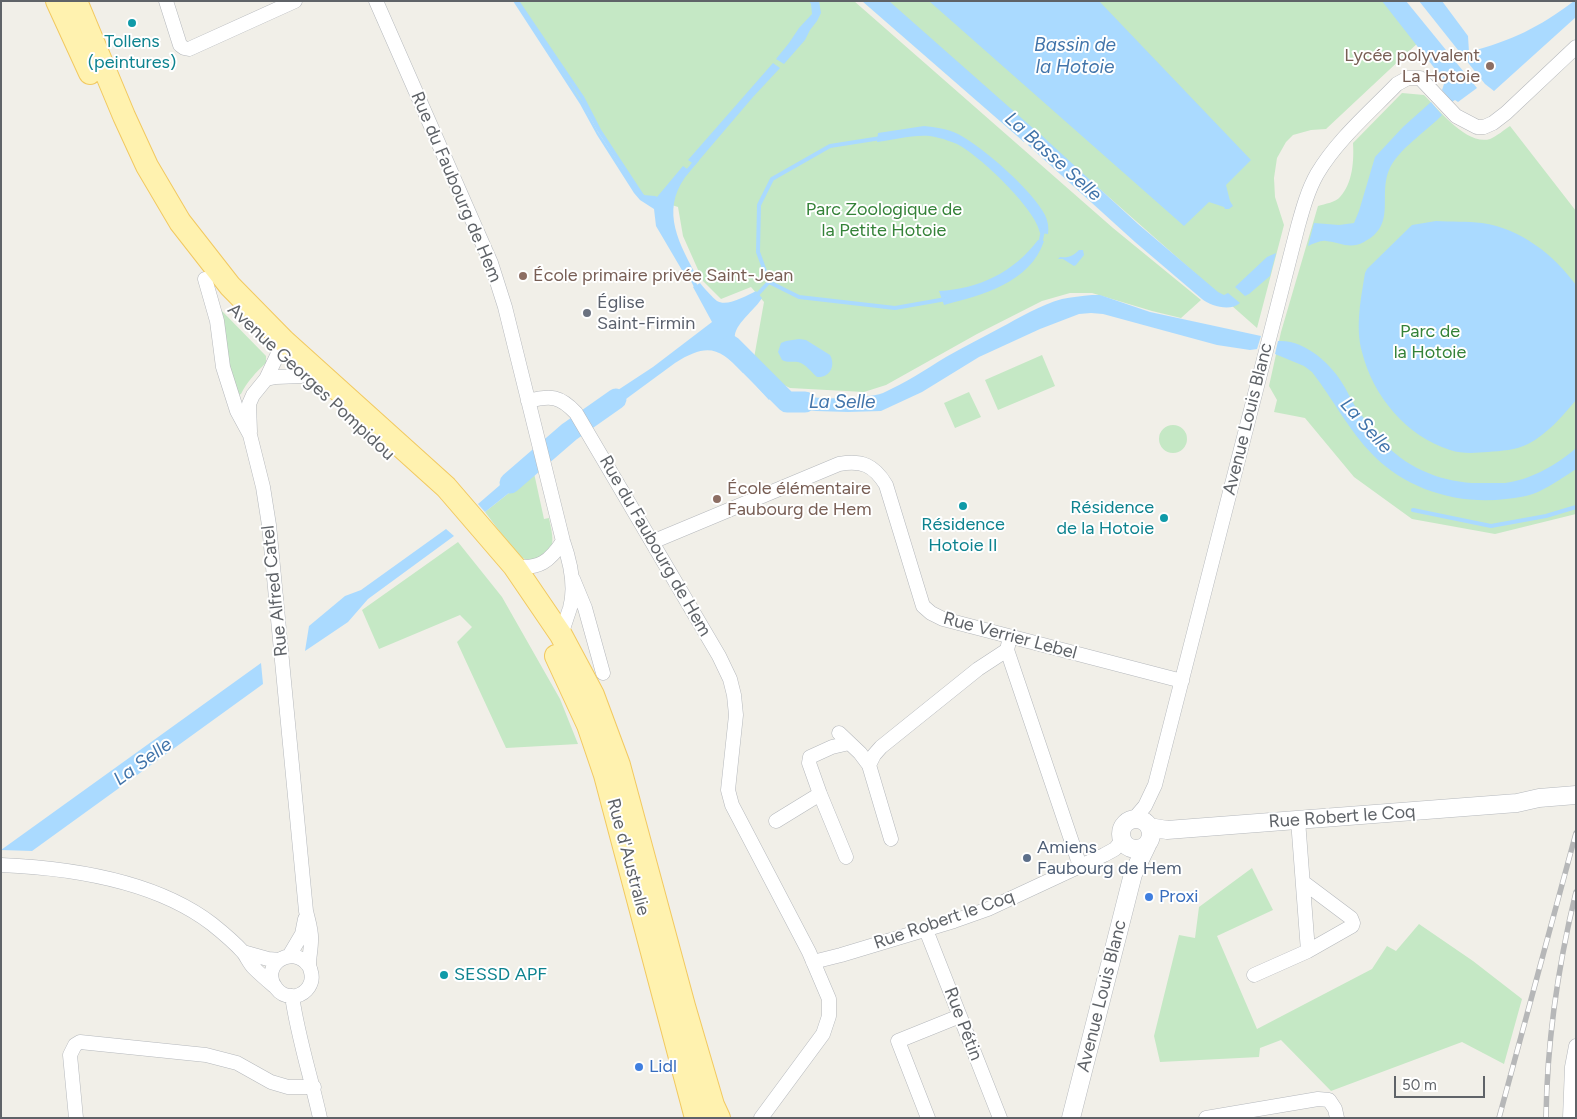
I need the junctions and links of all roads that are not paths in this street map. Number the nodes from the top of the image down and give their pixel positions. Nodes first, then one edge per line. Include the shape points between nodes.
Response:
1 (57, 1) edge
2 (76, 1) edge
3 (166, 1) edge
4 (295, 1) edge
5 (376, 1) edge
6 (1576, 47) edge
7 (205, 278) junction
8 (280, 348) junction
9 (301, 376) junction
10 (266, 379) junction
11 (528, 401) junction
12 (250, 435) junction
13 (563, 541) junction
14 (652, 542) junction
15 (514, 566) junction
16 (571, 574) junction
17 (531, 601) junction
18 (561, 635) junction
19 (1009, 644) junction
20 (603, 673) dead end
21 (1182, 681) junction
22 (839, 733) dead end
23 (849, 743) junction
24 (869, 766) junction
25 (820, 794) junction
26 (1576, 794) edge
27 (1576, 802) edge
28 (1517, 803) junction
29 (1298, 820) junction
30 (776, 821) dead end
31 (1145, 826) junction
32 (891, 839) dead end
33 (1125, 844) junction
34 (846, 857) dead end
35 (1, 865) edge
36 (1080, 866) junction
37 (1133, 874) junction
38 (1303, 882) junction
39 (306, 911) junction
40 (926, 930) junction
41 (1308, 950) junction
42 (242, 952) junction
43 (284, 958) junction
44 (813, 962) junction
45 (309, 966) junction
46 (1254, 975) dead end
47 (274, 986) junction
48 (292, 996) junction
49 (960, 1016) junction
50 (1576, 1046) edge
51 (314, 1087) junction
52 (1069, 1116) edge
53 (76, 1118) edge
54 (320, 1118) edge
55 (696, 1118) edge
56 (719, 1118) edge
57 (761, 1118) edge
58 (928, 1118) edge
59 (1000, 1118) edge
60 (1206, 1118) edge
61 (1337, 1118) edge
62 (1570, 1118) edge

1 - 7 main road, Avenue Georges Pompidou via 135,174 170,234
2 - 8 main road, Avenue Georges Pompidou via 147,166 180,222
3 - 4 street via 180,45 189,49
5 - 11 street, Rue du Faubourg de Hem via 488,255
6 - 21 street, Avenue Louis Blanc via 1493,123 1477,127 1450,111 1420,78 1408,78 1397,84 1344,139 1316,176 1278,303
7 - 8 main road, Avenue Georges Pompidou
7 - 12 street, Rue Alfred Catel via 217,321 223,367 237,411
8 - 9 main road, Avenue Georges Pompidou
8 - 10 street
8 - 15 main road, Avenue Georges Pompidou via 446,487
9 - 10 street
9 - 17 main road, Avenue Georges Pompidou via 442,505
10 - 12 street via 249,404
11 - 13 street
11 - 14 street, Rue du Faubourg de Hem via 558,398 576,412
12 - 39 street, Rue Alfred Catel via 269,525
13 - 15 street via 546,561 526,568
13 - 16 street
14 - 19 street, Rue Verrier Lebel via 839,464 855,462 866,465 875,470 886,485 923,606 943,619
14 - 44 street, Rue du Faubourg de Hem via 730,678 736,714 728,790 732,805
15 - 17 main road, Avenue Georges Pompidou
16 - 18 street via 571,606
16 - 20 street via 586,608
17 - 18 main road, Rue d'Australie
17 - 55 main road, Rue d'Australie via 588,725 605,775
18 - 56 main road, Rue d'Australie via 593,695 618,765 684,1006
19 - 21 street, Rue Verrier Lebel
19 - 24 street via 881,747
19 - 36 street
21 - 31 street, Avenue Louis Blanc
22 - 23 street
23 - 24 street
23 - 25 street via 810,757
24 - 32 street
25 - 30 street
25 - 34 street
26 - 28 street
27 - 28 street
28 - 29 street, Rue Robert le Coq
29 - 31 street, Rue Robert le Coq via 1167,830
29 - 38 street
31 - 33 street via 1138,850
31 - 33 street via 1127,822 1121,833
31 - 37 street, Avenue Louis Blanc
33 - 36 street, Rue Robert le Coq
33 - 37 street, Avenue Louis Blanc
35 - 42 street via 70,870 113,879 152,893 185,906
36 - 40 street, Rue Robert le Coq via 988,909
37 - 52 street, Avenue Louis Blanc
38 - 41 street
38 - 41 street via 1351,918 1353,923
39 - 43 street, Rue Alfred Catel via 302,934
39 - 45 street, Rue Alfred Catel via 312,939
40 - 44 street, Rue Robert le Coq
40 - 49 street, Rue Pétin
41 - 46 street
42 - 43 street via 268,959
42 - 47 street
43 - 45 street via 300,958
43 - 47 street via 276,964 271,975
44 - 57 street, Rue du Faubourg de Hem via 829,999 827,1024
45 - 48 street via 312,973 309,986 305,992
47 - 48 street via 281,994
48 - 51 street
49 - 58 street via 898,1041
49 - 59 street, Rue Pétin
50 - 62 street
51 - 53 street via 288,1088 237,1063 206,1054 80,1042 70,1056
51 - 54 street
60 - 61 street via 1318,1099 1328,1100

